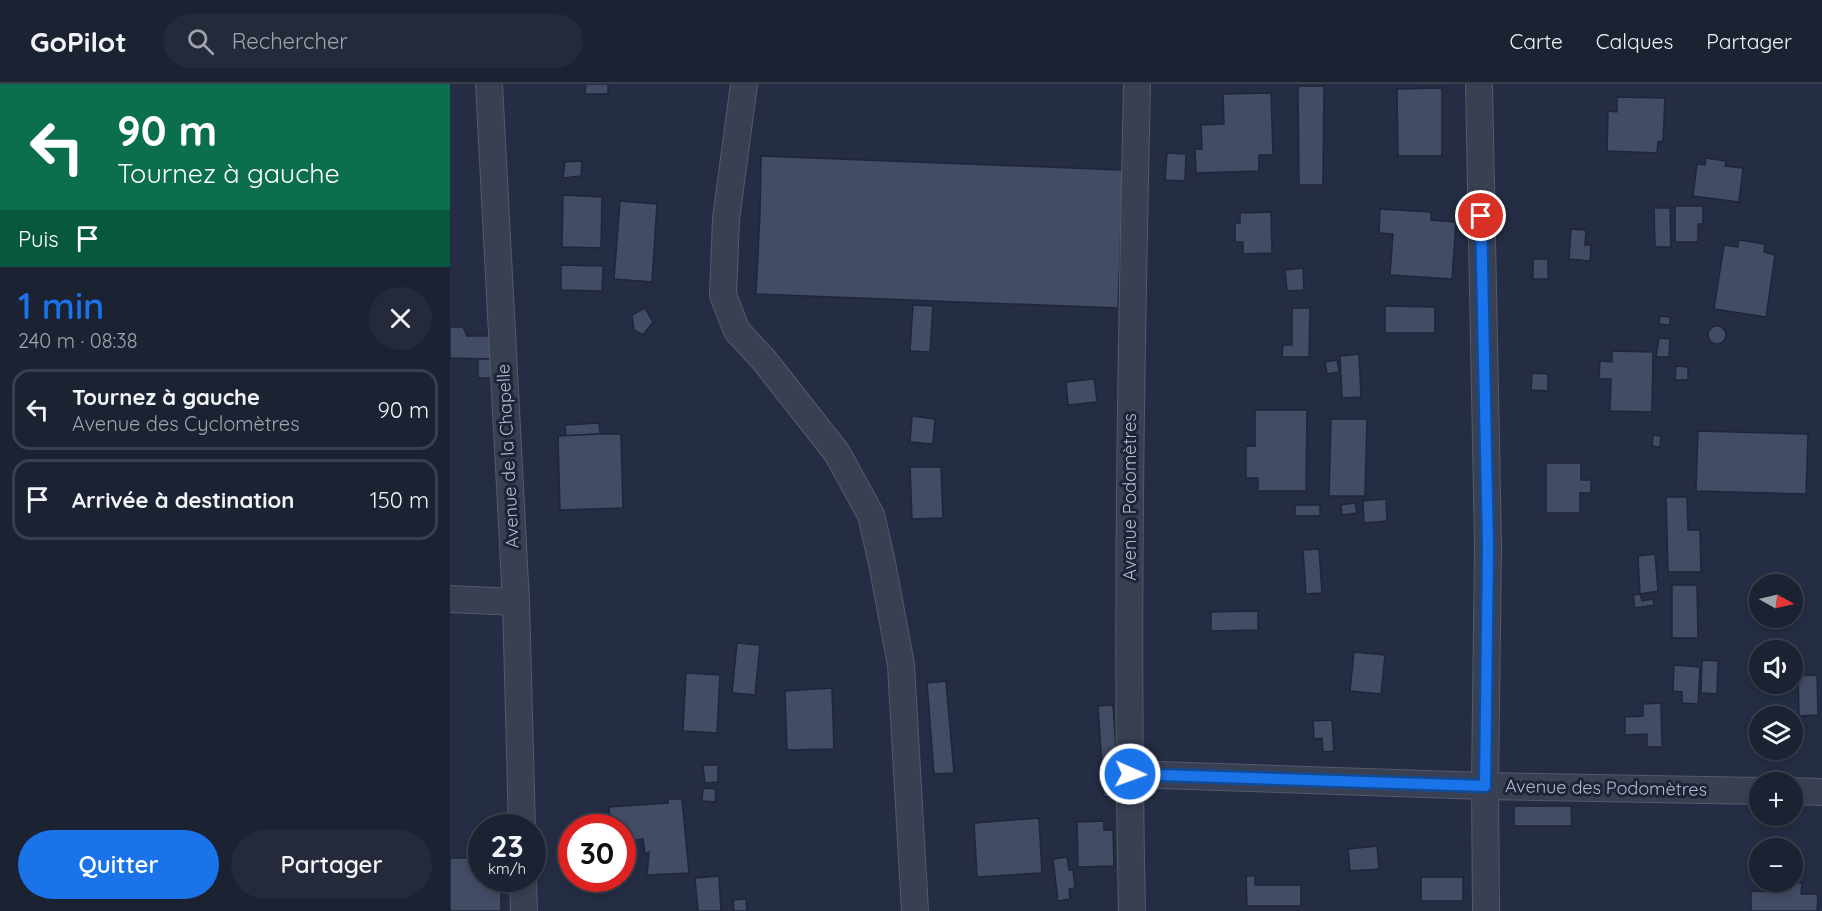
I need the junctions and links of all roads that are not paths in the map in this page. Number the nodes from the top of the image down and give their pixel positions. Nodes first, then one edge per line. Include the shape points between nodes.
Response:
1 (489, 84) edge
2 (744, 84) edge
3 (1137, 84) edge
4 (1479, 84) edge
5 (450, 599) edge
6 (516, 602) junction
7 (1130, 774) junction
8 (1485, 786) junction
9 (1749, 791) edge
10 (1803, 791) edge
11 (1822, 792) edge
12 (522, 814) edge
13 (523, 892) edge
14 (524, 911) edge
15 (915, 911) edge
16 (1132, 911) edge
17 (1486, 911) edge

1 - 6 street, Avenue de la Chapelle
2 - 15 street via 726,219 723,295 737,331 837,453 871,515 901,665
3 - 7 street, Avenue Podomètres via 1131,364
4 - 8 street via 1488,546
5 - 6 street
6 - 12 street, Avenue de la Chapelle
7 - 8 street, Avenue des Podomètres
7 - 16 street, Avenue Podomètres
8 - 9 street, Avenue des Podomètres
8 - 17 street
10 - 11 street
13 - 14 street

